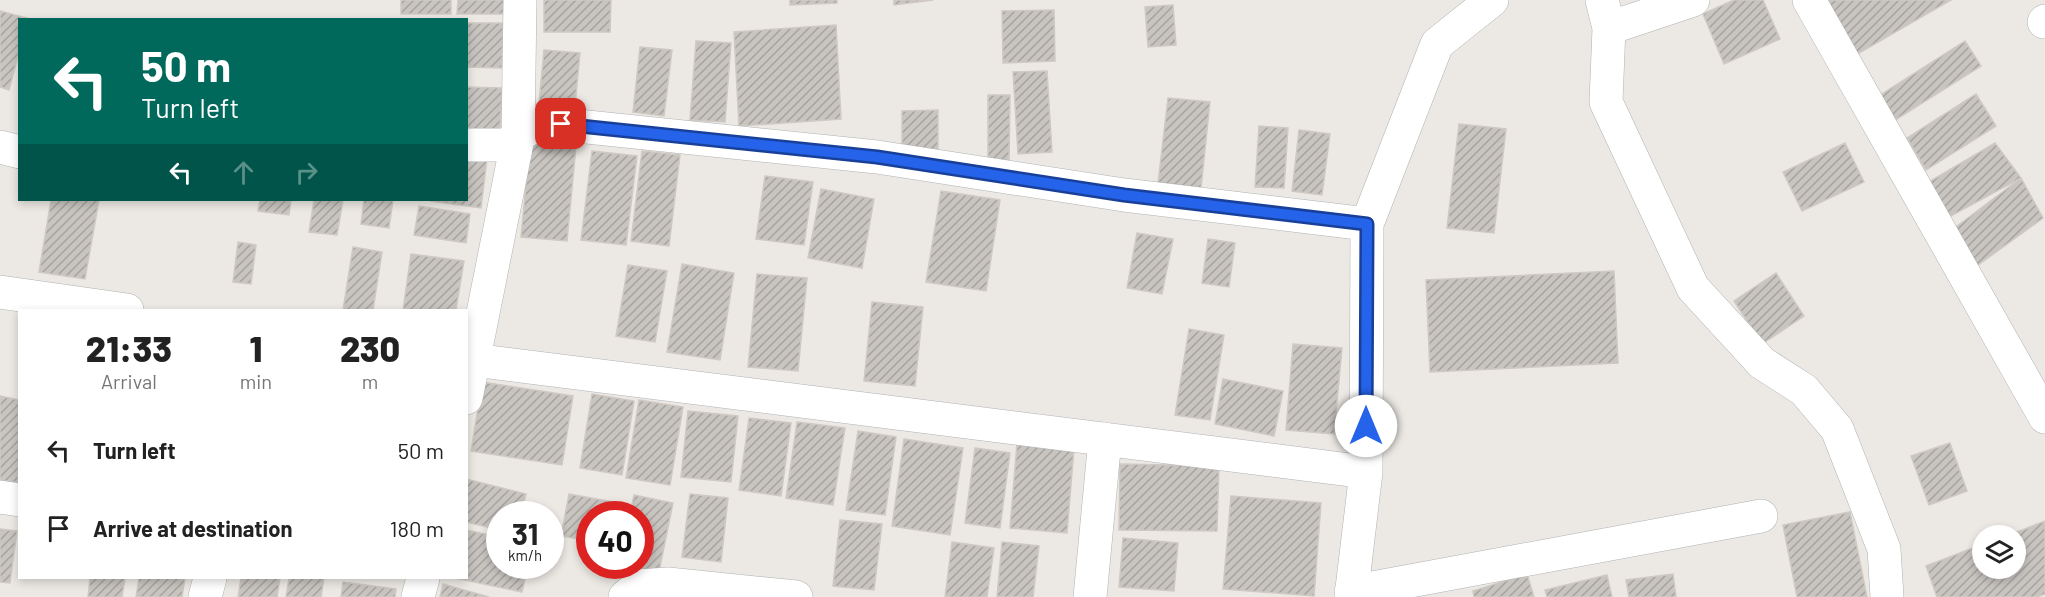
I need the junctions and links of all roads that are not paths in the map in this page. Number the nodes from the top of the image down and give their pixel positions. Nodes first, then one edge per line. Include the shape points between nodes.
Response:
1 (520, 0) edge
2 (1492, 0) edge
3 (1693, 0) edge
4 (1809, 0) edge
5 (1606, 14) edge
6 (518, 138) junction
7 (468, 145) edge
8 (0, 147) edge
9 (18, 152) edge
10 (1367, 224) junction
11 (0, 292) edge
12 (120, 309) edge
13 (471, 360) edge
14 (468, 383) edge
15 (2045, 417) edge
16 (1105, 439) junction
17 (1366, 471) junction
18 (0, 497) edge
19 (18, 500) edge
20 (1761, 516) dead end
21 (210, 579) edge
22 (423, 579) edge
23 (1351, 594) edge
24 (205, 597) edge
25 (418, 597) edge
26 (625, 597) edge
27 (796, 597) edge
28 (1090, 597) edge
29 (1887, 597) edge

1 - 6 street
2 - 10 street via 1437,44
3 - 5 street
4 - 15 street
5 - 29 street via 1606,102 1693,288 1762,363 1804,390 1837,429 1884,549
6 - 7 street via 506,145
6 - 10 street via 539,122 877,157 1124,195
6 - 13 street
8 - 9 street
10 - 17 street
11 - 12 street
13 - 14 street
13 - 16 street
16 - 17 street
16 - 28 street
17 - 23 street
18 - 19 street
20 - 23 street
21 - 24 street
22 - 25 street
26 - 27 street via 638,586 668,584

